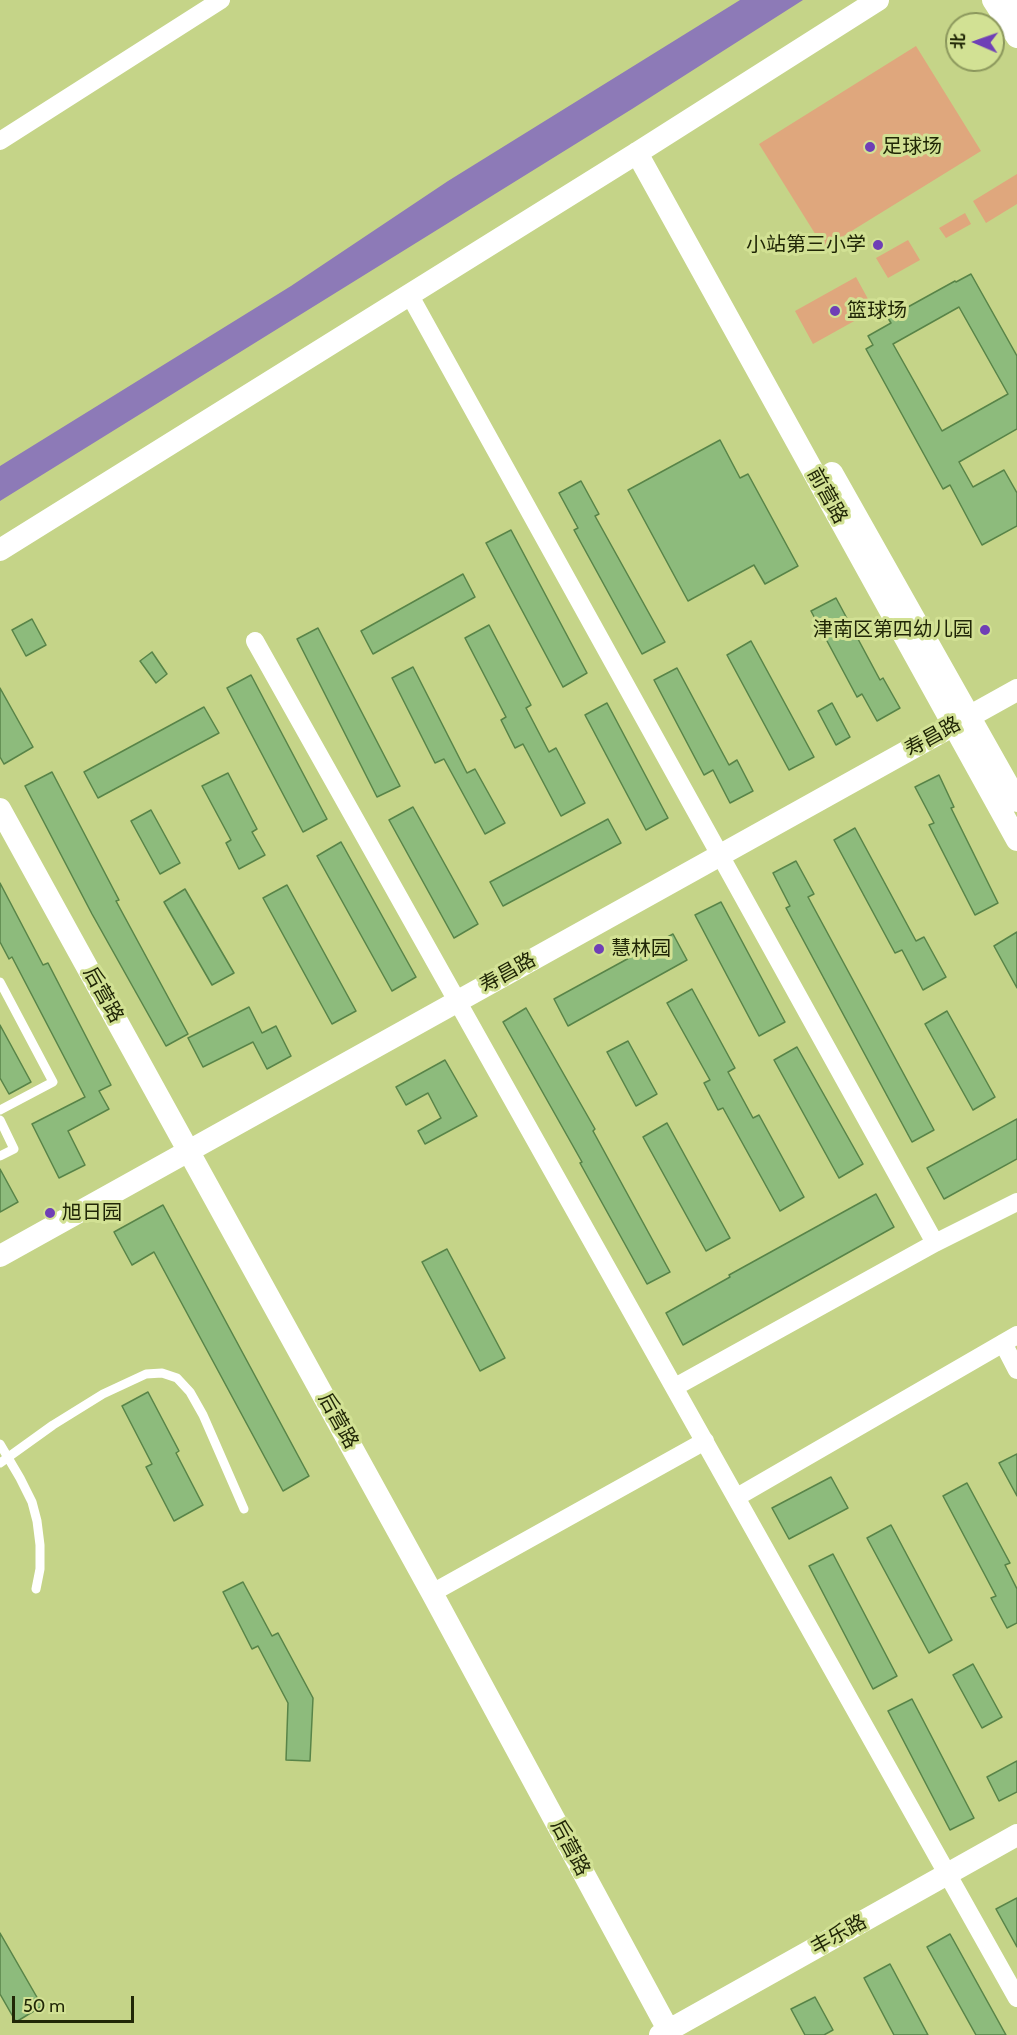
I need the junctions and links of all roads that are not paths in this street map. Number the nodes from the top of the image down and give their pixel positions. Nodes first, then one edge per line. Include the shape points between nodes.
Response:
1 (221, 0) edge
2 (878, 0) edge
3 (993, 0) edge
4 (1013, 0) edge
5 (1017, 7) edge
6 (1017, 37) edge
7 (0, 141) edge
8 (642, 150) junction
9 (409, 294) junction
10 (0, 550) edge
11 (255, 641) dead end
12 (1017, 690) edge
13 (1017, 703) edge
14 (963, 729) junction
15 (927, 746) junction
16 (981, 756) junction
17 (1017, 801) edge
18 (0, 809) edge
19 (1017, 840) edge
20 (722, 859) junction
21 (0, 982) edge
22 (460, 1006) junction
23 (0, 1110) edge
24 (0, 1120) edge
25 (0, 1156) edge
26 (193, 1156) junction
27 (1017, 1203) edge
28 (935, 1243) junction
29 (0, 1256) edge
30 (0, 1268) edge
31 (1010, 1339) edge
32 (1017, 1370) edge
33 (675, 1388) junction
34 (705, 1441) junction
35 (0, 1444) edge
36 (4, 1461) edge
37 (737, 1497) junction
38 (244, 1509) dead end
39 (36, 1589) dead end
40 (432, 1593) junction
41 (1017, 1835) edge
42 (1017, 1849) edge
43 (951, 1879) junction
44 (1017, 1998) edge
45 (671, 2034) edge

1 - 7 street
2 - 8 street
3 - 6 street
4 - 5 street
8 - 9 street
8 - 14 street, 前营路
9 - 10 street
9 - 20 street
11 - 22 street
12 - 14 street, 寿昌路
13 - 14 street, 寿昌路
14 - 15 street, 寿昌路
14 - 16 street via 977,741
15 - 16 street
15 - 20 street, 寿昌路
16 - 17 street
16 - 19 street
18 - 26 street, 后营路
20 - 22 street, 寿昌路
20 - 28 street
21 - 23 lane via 52,1082
22 - 26 street, 寿昌路
22 - 33 street
24 - 25 lane via 14,1149
26 - 29 street, 寿昌路
26 - 30 street, 寿昌路
26 - 40 street, 后营路
27 - 28 street
28 - 33 street
31 - 32 street
31 - 37 street
33 - 34 street
34 - 37 street
34 - 40 street
35 - 36 lane
36 - 38 lane via 103,1394 146,1374 162,1373 177,1378 190,1392
36 - 39 lane via 32,1502 37,1521 40,1569
37 - 43 street
40 - 45 street, 后营路
41 - 43 street, 丰乐路
42 - 43 street, 丰乐路
43 - 44 street
43 - 45 street, 丰乐路

